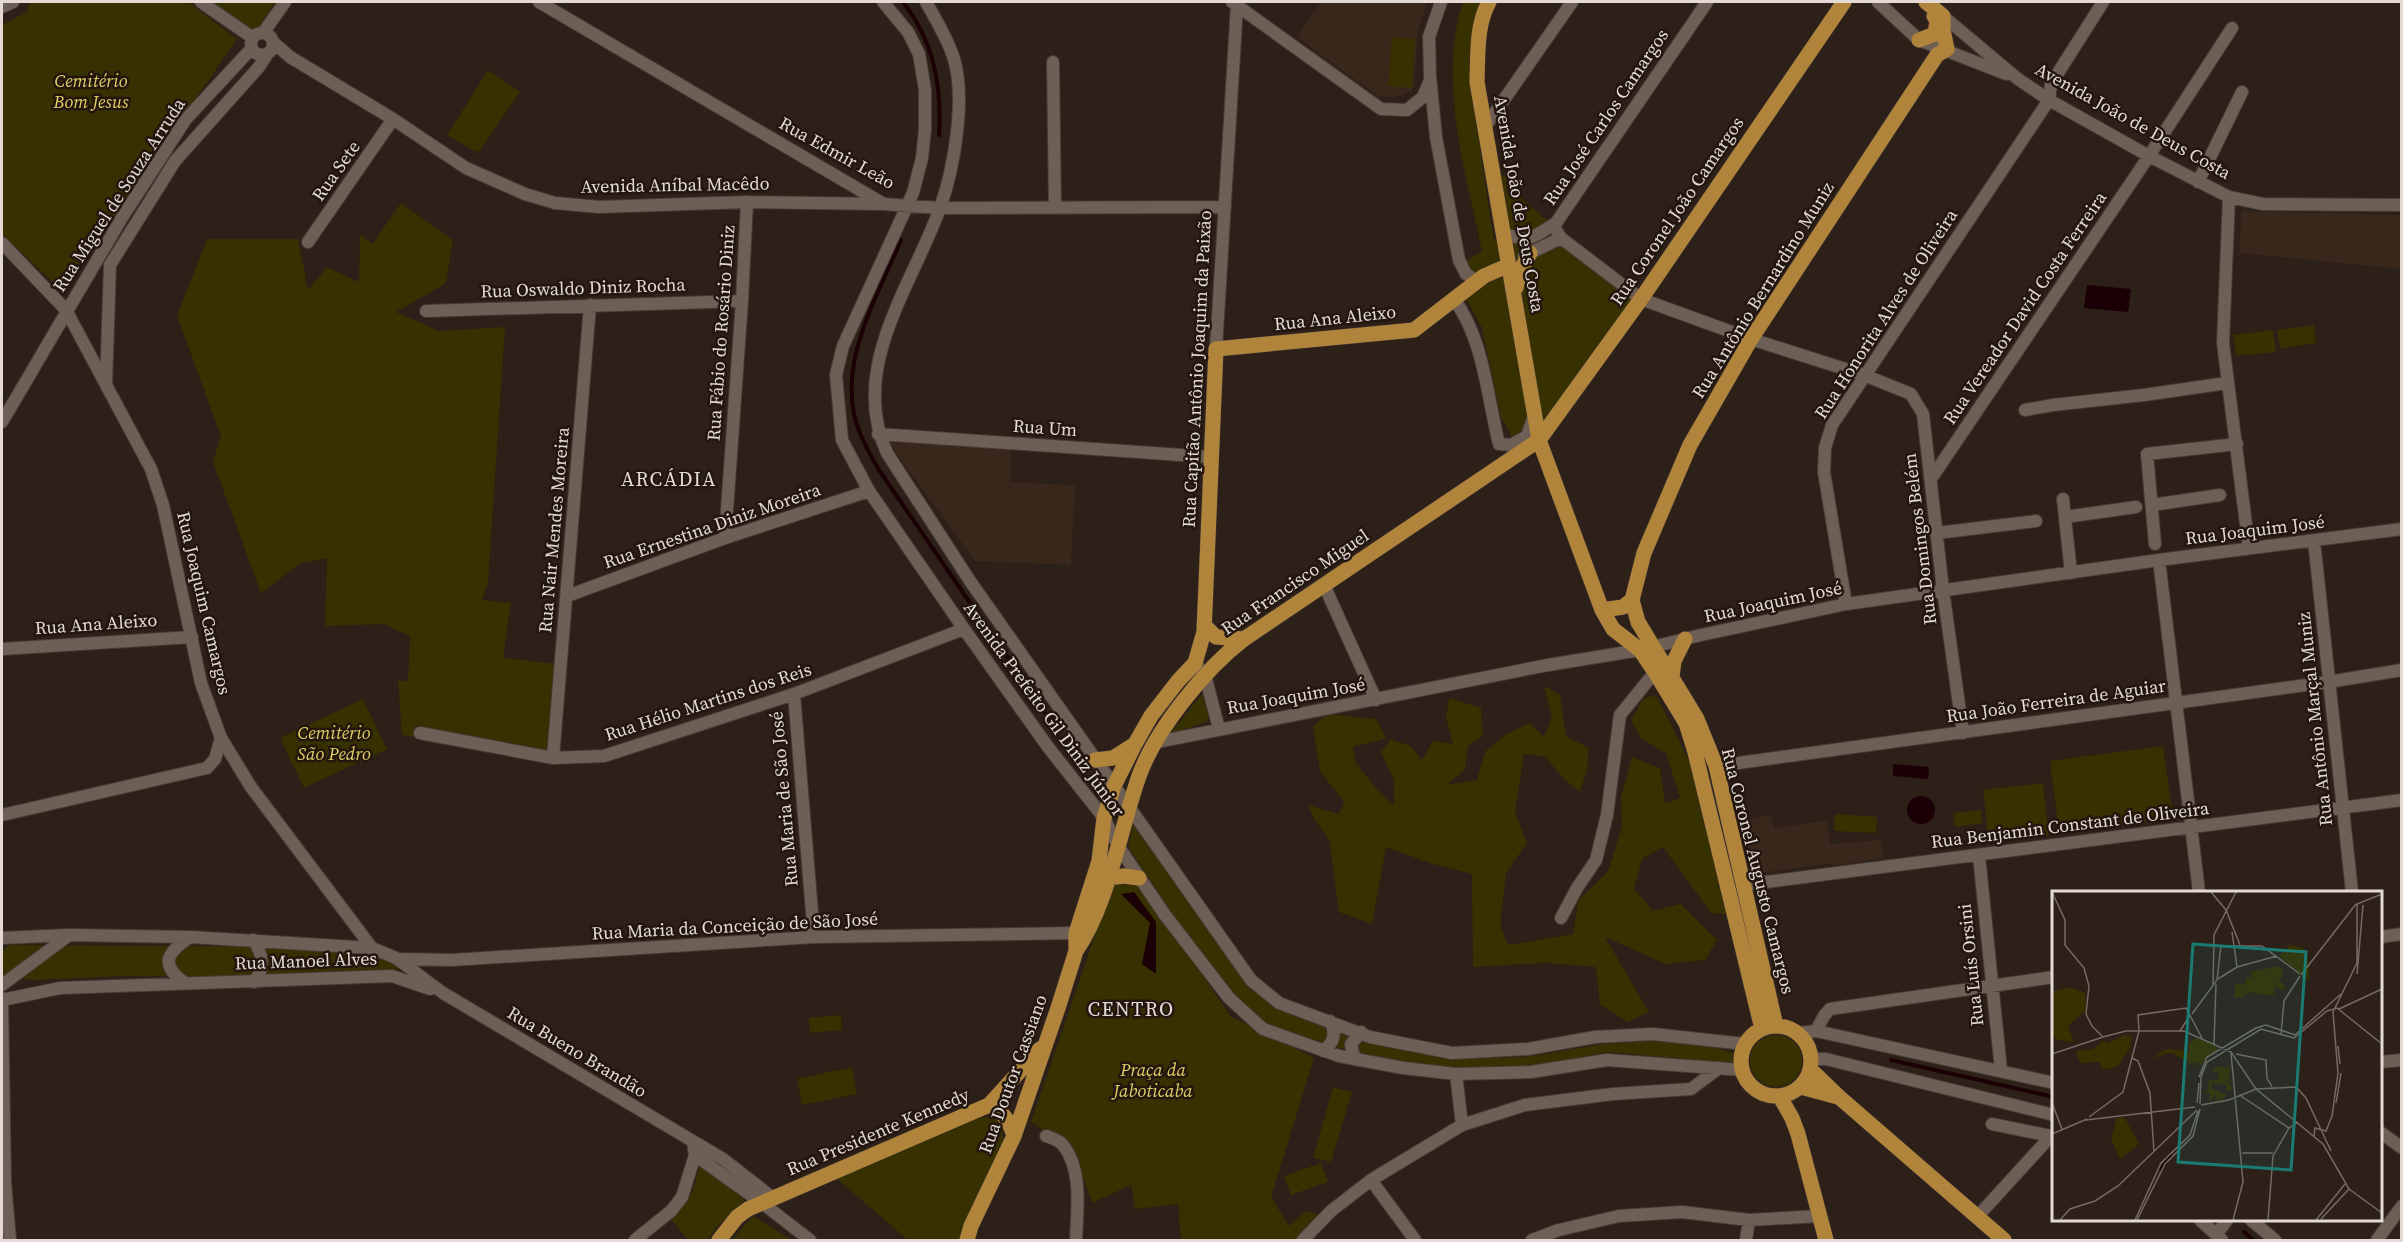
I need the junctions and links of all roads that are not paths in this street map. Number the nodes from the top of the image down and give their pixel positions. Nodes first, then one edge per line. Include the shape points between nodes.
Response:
1 (13, 2) edge
2 (201, 2) edge
3 (285, 2) edge
4 (539, 2) edge
5 (883, 2) edge
6 (926, 2) edge
7 (1441, 2) edge
8 (1572, 2) edge
9 (1707, 2) edge
10 (1844, 2) edge
11 (1878, 2) edge
12 (2103, 2) edge
13 (1234, 3) edge
14 (1927, 3) edge
15 (1484, 4) edge
16 (2, 8) edge
17 (1943, 16) junction
18 (2232, 28) dead end
19 (1919, 40) junction
20 (263, 44) junction
21 (1947, 49) junction
22 (1053, 62) dead end
23 (1430, 79) junction
24 (2018, 79) junction
25 (2242, 92) dead end
26 (2049, 100) junction
27 (393, 119) junction
28 (1485, 127) junction
29 (2149, 156) junction
30 (2198, 182) junction
31 (2229, 198) junction
32 (747, 202) junction
33 (883, 204) junction
34 (2402, 205) edge
35 (908, 206) junction
36 (1225, 207) junction
37 (940, 208) junction
38 (1055, 208) junction
39 (1556, 223) junction
40 (1504, 234) junction
41 (1561, 238) junction
42 (308, 242) dead end
43 (2, 243) edge
44 (1530, 253) junction
45 (1509, 265) junction
46 (1477, 281) junction
47 (1515, 291) junction
48 (1454, 299) junction
49 (1641, 299) junction
50 (742, 301) junction
51 (590, 305) junction
52 (66, 310) junction
53 (426, 311) dead end
54 (1751, 339) junction
55 (1216, 349) junction
56 (1864, 375) junction
57 (2227, 382) junction
58 (106, 386) junction
59 (2025, 410) dead end
60 (1534, 415) junction
61 (2, 422) edge
62 (878, 434) junction
63 (1539, 440) junction
64 (1499, 444) junction
65 (2237, 444) junction
66 (1210, 457) junction
67 (1504, 464) junction
68 (1931, 479) junction
69 (869, 490) junction
70 (2220, 495) dead end
71 (2063, 499) dead end
72 (2151, 505) junction
73 (2136, 507) dead end
74 (2065, 517) junction
75 (2036, 521) dead end
76 (2402, 530) edge
77 (1937, 532) junction
78 (725, 538) junction
79 (2314, 541) junction
80 (2155, 544) dead end
81 (2249, 548) junction
82 (2159, 560) junction
83 (2071, 573) junction
84 (1324, 585) junction
85 (1943, 590) junction
86 (567, 596) junction
87 (1632, 600) junction
88 (1846, 604) junction
89 (1602, 610) junction
90 (1204, 625) junction
91 (964, 629) junction
92 (192, 637) junction
93 (1244, 639) junction
94 (1685, 639) junction
95 (1647, 648) junction
96 (2, 649) edge
97 (1200, 669) junction
98 (2402, 670) edge
99 (1655, 672) junction
100 (1672, 676) junction
101 (2328, 682) junction
102 (794, 694) junction
103 (1376, 700) junction
104 (2175, 701) junction
105 (1219, 729) junction
106 (420, 732) dead end
107 (1963, 733) junction
108 (221, 738) junction
109 (1156, 742) junction
110 (1135, 744) junction
111 (552, 758) junction
112 (1095, 760) junction
113 (1716, 766) junction
114 (1114, 786) junction
115 (2402, 800) edge
116 (2344, 806) junction
117 (1130, 808) junction
118 (2, 815) edge
119 (1104, 818) junction
120 (2191, 828) junction
121 (1118, 846) junction
122 (1979, 856) junction
123 (1107, 878) junction
124 (1139, 878) junction
125 (1743, 885) junction
126 (2199, 891) edge
127 (2352, 891) edge
128 (1561, 918) dead end
129 (1076, 933) junction
130 (2402, 934) edge
131 (69, 935) junction
132 (190, 937) junction
133 (2382, 937) edge
134 (2, 938) edge
135 (814, 938) junction
136 (253, 940) junction
137 (372, 948) junction
138 (1076, 951) junction
139 (396, 958) junction
140 (2052, 978) edge
141 (254, 982) junction
142 (185, 983) junction
143 (2, 984) edge
144 (1991, 986) junction
145 (443, 993) junction
146 (2, 999) edge
147 (1330, 1021) junction
148 (1769, 1028) junction
149 (1816, 1031) junction
150 (1361, 1032) junction
151 (1798, 1033) junction
152 (1745, 1044) junction
153 (1044, 1045) junction
154 (1323, 1051) junction
155 (1358, 1060) junction
156 (2402, 1060) edge
157 (2382, 1062) edge
158 (1811, 1064) junction
159 (1719, 1068) junction
160 (1742, 1070) junction
161 (2001, 1070) junction
162 (1456, 1074) junction
163 (2052, 1083) edge
164 (1798, 1089) junction
165 (1780, 1097) junction
166 (1839, 1097) junction
167 (989, 1105) junction
168 (2052, 1115) edge
169 (1792, 1118) junction
170 (1992, 1124) dead end
171 (1462, 1125) junction
172 (2382, 1133) edge
173 (1014, 1136) junction
174 (1046, 1136) dead end
175 (693, 1142) junction
176 (2402, 1148) edge
177 (696, 1155) junction
178 (1371, 1180) junction
179 (3, 1182) edge
180 (768, 1200) junction
181 (2402, 1206) edge
182 (1820, 1216) junction
183 (1977, 1217) junction
184 (1749, 1220) junction
185 (2201, 1221) edge
186 (2227, 1221) edge
187 (2252, 1221) edge
188 (2219, 1238) edge
189 (10, 1240) edge
190 (635, 1240) edge
191 (719, 1240) edge
192 (810, 1240) edge
193 (967, 1240) edge
194 (1076, 1240) edge
195 (1303, 1240) edge
196 (1415, 1240) edge
197 (1532, 1240) edge
198 (1746, 1240) edge
199 (1826, 1240) edge
200 (2004, 1240) edge
201 (2275, 1240) edge
202 (2377, 1240) edge

1 - 16 street
2 - 20 street, Avenida Aníbal Macêdo
3 - 20 street, Rua Miguel de Souza Arruda
4 - 33 street, Rua Edmir Leão
5 - 35 street, Avenida Prefeito Gil Diniz Júnior via 908,32 919,54 925,90 922,158
6 - 37 street, Avenida Prefeito Gil Diniz Júnior via 954,60 959,93 958,124
7 - 23 street via 1429,37
8 - 28 street
9 - 39 street, Rua José Carlos Camargos
10 - 49 main road, Rua Coronel João Camargos
11 - 19 street, Avenida João de Deus Costa
12 - 26 street, Rua Honorita Alves de Oliveira via 2051,84
13 - 23 street via 1381,110 1407,110 1423,98
13 - 36 street, Rua Capitão Antônio Joaquim da Paixão
14 - 17 main road, Avenida João de Deus Costa
14 - 19 main road via 1937,21 1935,34
15 - 28 main road, Avenida João de Deus Costa via 1477,82
17 - 21 main road
17 - 24 street, Avenida João de Deus Costa
18 - 29 street, Rua Vereador David Costa Ferreira
19 - 21 street, Avenida João de Deus Costa
20 - 27 street, Avenida Aníbal Macêdo
20 - 52 street, Rua Miguel de Souza Arruda via 186,119
20 - 58 street, Rua Miguel de Souza Arruda via 259,67 175,162 110,265
21 - 24 street, Avenida João de Deus Costa
21 - 54 main road, Rua Antônio Bernardino Muniz via 1937,55
22 - 38 street
23 - 46 street via 1458,260 1466,274
24 - 26 street, Avenida João de Deus Costa
25 - 30 street
26 - 29 street, Avenida João de Deus Costa
26 - 56 street, Rua Honorita Alves de Oliveira
27 - 32 street, Avenida Aníbal Macêdo via 466,168 555,203 599,207
27 - 42 street, Rua Sete
28 - 40 main road, Avenida João de Deus Costa
29 - 30 street, Avenida João de Deus Costa
29 - 68 street, Rua Vereador David Costa Ferreira
30 - 31 street, Avenida João de Deus Costa
31 - 34 street, Avenida João de Deus Costa via 2263,204
31 - 57 street via 2223,343
32 - 33 street, Avenida Aníbal Macêdo
32 - 50 street, Rua Fábio do Rosário Diniz
33 - 35 street, Rua Edmir Leão
35 - 37 street, Rua Edmir Leão
35 - 69 street, Avenida Prefeito Gil Diniz Júnior via 843,346 836,375 842,440
36 - 38 street, Rua Edmir Leão
36 - 55 street, Rua Capitão Antônio Joaquim da Paixão
37 - 38 street, Rua Edmir Leão
37 - 62 street, Avenida Prefeito Gil Diniz Júnior via 887,329 873,393
39 - 40 street, Rua José Carlos Camargos via 1528,239
39 - 41 street, Rua José Carlos Camargos
40 - 45 main road, Avenida João de Deus Costa
41 - 44 street
41 - 49 street, Rua Domingos Belém
43 - 52 street, Rua Joaquim Camargos
44 - 45 street
44 - 47 main road
45 - 46 main road, Rua Ana Aleixo
45 - 47 main road, Avenida João de Deus Costa
46 - 48 main road, Rua Ana Aleixo
47 - 60 main road, Avenida João de Deus Costa
48 - 55 main road, Rua Ana Aleixo via 1414,330
48 - 64 street via 1474,334
49 - 54 street, Rua Domingos Belém
49 - 63 main road, Rua Coronel João Camargos
50 - 51 street, Rua Oswaldo Diniz Rocha
50 - 78 street, Rua Fábio do Rosário Diniz
51 - 53 street, Rua Oswaldo Diniz Rocha
51 - 86 street, Rua Nair Mendes Moreira
52 - 58 street, Rua Joaquim Camargos
52 - 61 street, Rua Miguel de Souza Arruda
54 - 56 street, Rua Domingos Belém
54 - 87 main road, Rua Antônio Bernardino Muniz via 1690,445 1644,553
55 - 66 main road, Rua Capitão Antônio Joaquim da Paixão
56 - 68 street, Rua Domingos Belém via 1911,394 1923,414
56 - 88 street, Rua Honorita Alves de Oliveira via 1832,425 1825,448 1824,472
57 - 59 street
57 - 65 street
58 - 92 street, Rua Joaquim Camargos via 152,469 164,505
60 - 63 main road, Avenida João de Deus Costa
60 - 64 street via 1527,436 1511,445
62 - 66 street, Rua Um
62 - 112 street, Avenida Prefeito Gil Diniz Júnior via 886,453 970,581
63 - 67 main road, Rua Francisco Miguel
63 - 89 main road, Avenida João de Deus Costa
64 - 67 street
65 - 72 street via 2146,454
65 - 81 street
66 - 90 main road, Rua Capitão Antônio Joaquim da Paixão
67 - 84 main road, Rua Francisco Miguel
68 - 77 street, Rua Domingos Belém
69 - 78 street, Rua Ernestina Diniz Moreira
69 - 91 street, Avenida Prefeito Gil Diniz Júnior
70 - 72 street
71 - 74 street
72 - 80 street
73 - 74 street
74 - 83 street
75 - 77 street
76 - 79 street, Rua Joaquim José
77 - 85 street, Rua Domingos Belém
78 - 86 street, Rua Ernestina Diniz Moreira
79 - 81 street, Rua Joaquim José
79 - 101 street, Rua Antônio Marçal Muniz
81 - 82 street, Rua Joaquim José
82 - 83 street, Rua Joaquim José
82 - 104 street
83 - 85 street, Rua Joaquim José
84 - 93 main road, Rua Francisco Miguel
84 - 103 street
85 - 88 street, Rua Joaquim José
85 - 107 street, Rua Domingos Belém
86 - 111 street, Rua Nair Mendes Moreira
87 - 89 main road via 1623,607
87 - 95 main road, Rua Coronel Augusto Camargos
88 - 94 street, Rua Joaquim José
89 - 95 main road, Avenida João de Deus Costa via 1613,629
90 - 93 main road via 1216,637
90 - 97 main road, Rua Capitão Antônio Joaquim da Paixão
91 - 102 street, Rua Hélio Martins dos Reis
91 - 119 street, Avenida Prefeito Gil Diniz Júnior
92 - 96 street, Rua Ana Aleixo
92 - 108 street, Rua Joaquim Camargos via 201,683
93 - 97 main road, Rua Francisco Miguel
94 - 95 street, Rua Joaquim José
94 - 100 main road via 1674,661
95 - 99 main road, Rua Coronel Augusto Camargos
95 - 100 main road, Rua Coronel Augusto Camargos
95 - 103 street, Rua Joaquim José
97 - 105 street, Rua Capitão Antônio Joaquim da Paixão
97 - 109 main road, Rua Francisco Miguel via 1192,689
97 - 110 main road, Rua Francisco Miguel via 1178,681 1150,716
98 - 101 street, Rua João Ferreira de Aguiar
99 - 128 street via 1620,715 1607,815 1596,860
99 - 148 main road, Rua Coronel Augusto Camargos via 1686,723
100 - 113 main road, Rua Coronel Augusto Camargos via 1697,719
101 - 104 street, Rua João Ferreira de Aguiar
101 - 116 street, Rua Antônio Marçal Muniz
102 - 111 street, Rua Hélio Martins dos Reis via 604,756
102 - 135 street, Rua Maria de São José
103 - 105 street, Rua Joaquim José
104 - 107 street, Rua João Ferreira de Aguiar
104 - 120 street
105 - 109 street, Rua Joaquim José
106 - 111 street, Rua Hélio Martins dos Reis
107 - 113 street, Rua João Ferreira de Aguiar
108 - 118 street via 215,759 207,768
108 - 137 street, Rua Joaquim Camargos via 251,788
109 - 117 main road, Rua Francisco Miguel via 1140,774
110 - 112 main road via 1113,758
110 - 114 main road, Rua Francisco Miguel
112 - 114 street, Avenida Prefeito Gil Diniz Júnior
113 - 125 main road, Rua Coronel Augusto Camargos
114 - 117 street, Avenida Prefeito Gil Diniz Júnior
114 - 119 main road, Rua Francisco Miguel
115 - 116 street, Rua Benjamin Constant de Oliveira
116 - 120 street, Rua Benjamin Constant de Oliveira
116 - 127 street, Rua Antônio Marçal Muniz
117 - 121 main road, Rua Doutor Cassiano
117 - 147 street, Avenida Prefeito Gil Diniz Júnior via 1251,980 1279,1003
119 - 121 street, Avenida Prefeito Gil Diniz Júnior
119 - 129 main road, Rua Doutor Cassiano via 1099,861
120 - 122 street, Rua Benjamin Constant de Oliveira
120 - 126 street
121 - 123 main road, Rua Doutor Cassiano
121 - 124 street, Avenida Prefeito Gil Diniz Júnior
122 - 125 street, Rua Benjamin Constant de Oliveira
122 - 144 street, Rua Luís Orsini
123 - 124 main road
123 - 138 main road, Rua Doutor Cassiano via 1087,935
124 - 154 street, Avenida Prefeito Gil Diniz Júnior via 1229,998 1263,1029
125 - 148 main road, Rua Coronel Augusto Camargos
129 - 135 street, Rua Maria da Conceição de São José
129 - 138 main road, Rua Doutor Cassiano
130 - 133 street
131 - 132 street, Rua Manoel Alves
131 - 134 street, Rua Manoel Alves
131 - 143 street
132 - 136 street, Rua Manoel Alves
132 - 142 street via 173,949 168,962 173,974
135 - 139 street, Rua Maria da Conceição de São José via 452,960
136 - 137 street, Rua Manoel Alves
136 - 141 street via 262,959
137 - 139 street, Rua Manoel Alves
138 - 153 main road, Rua Doutor Cassiano
139 - 145 street, Rua Manoel Alves
140 - 144 street
141 - 142 street, Rua Manoel Alves
141 - 145 street, Rua Manoel Alves via 392,976
142 - 146 street, Rua Manoel Alves via 60,988
144 - 149 street via 1830,1009
144 - 161 street, Rua Luís Orsini
145 - 175 street, Rua Bueno Brandão
146 - 179 street
147 - 150 street, Avenida Prefeito Gil Diniz Júnior
147 - 154 street via 1333,1040
148 - 151 main road via 1783,1026
148 - 152 main road
149 - 151 street
149 - 161 street
150 - 152 street, Avenida Prefeito Gil Diniz Júnior via 1452,1053 1528,1049 1595,1037 1653,1034
150 - 155 street via 1351,1044
151 - 158 main road via 1808,1047
152 - 160 main road
153 - 167 main road, Rua Presidente Kennedy
153 - 173 main road, Rua Doutor Cassiano
154 - 155 street, Avenida Prefeito Gil Diniz Júnior
155 - 162 street, Avenida Prefeito Gil Diniz Júnior
156 - 157 street
158 - 164 main road
158 - 166 main road
158 - 168 street via 1827,1059
159 - 160 street, Avenida Prefeito Gil Diniz Júnior
159 - 162 street, Avenida Prefeito Gil Diniz Júnior via 1607,1059 1531,1072
159 - 171 street via 1691,1089 1525,1105
160 - 165 main road via 1752,1087 1762,1094
161 - 163 street
162 - 171 street
164 - 165 main road
164 - 166 main road
164 - 169 main road
165 - 169 main road
166 - 183 main road
167 - 173 main road via 1008,1121
167 - 180 main road, Rua Presidente Kennedy
169 - 182 main road
170 - 183 street via 2051,1136
171 - 178 street
172 - 176 street
173 - 193 main road, Rua Doutor Cassiano via 970,1226
174 - 194 street via 1062,1143 1074,1165
175 - 177 street
175 - 180 street, Rua Bueno Brandão via 723,1159
177 - 180 street, Rua Bueno Brandão
177 - 190 street via 682,1197
178 - 195 street via 1331,1211
178 - 196 street
179 - 189 street
180 - 191 main road, Rua Presidente Kennedy via 737,1217
180 - 192 street, Rua Bueno Brandão
181 - 202 street
182 - 184 street
182 - 199 main road
183 - 200 main road
184 - 197 street via 1682,1212 1619,1216
184 - 198 street
185 - 188 street
186 - 188 street
187 - 201 street

